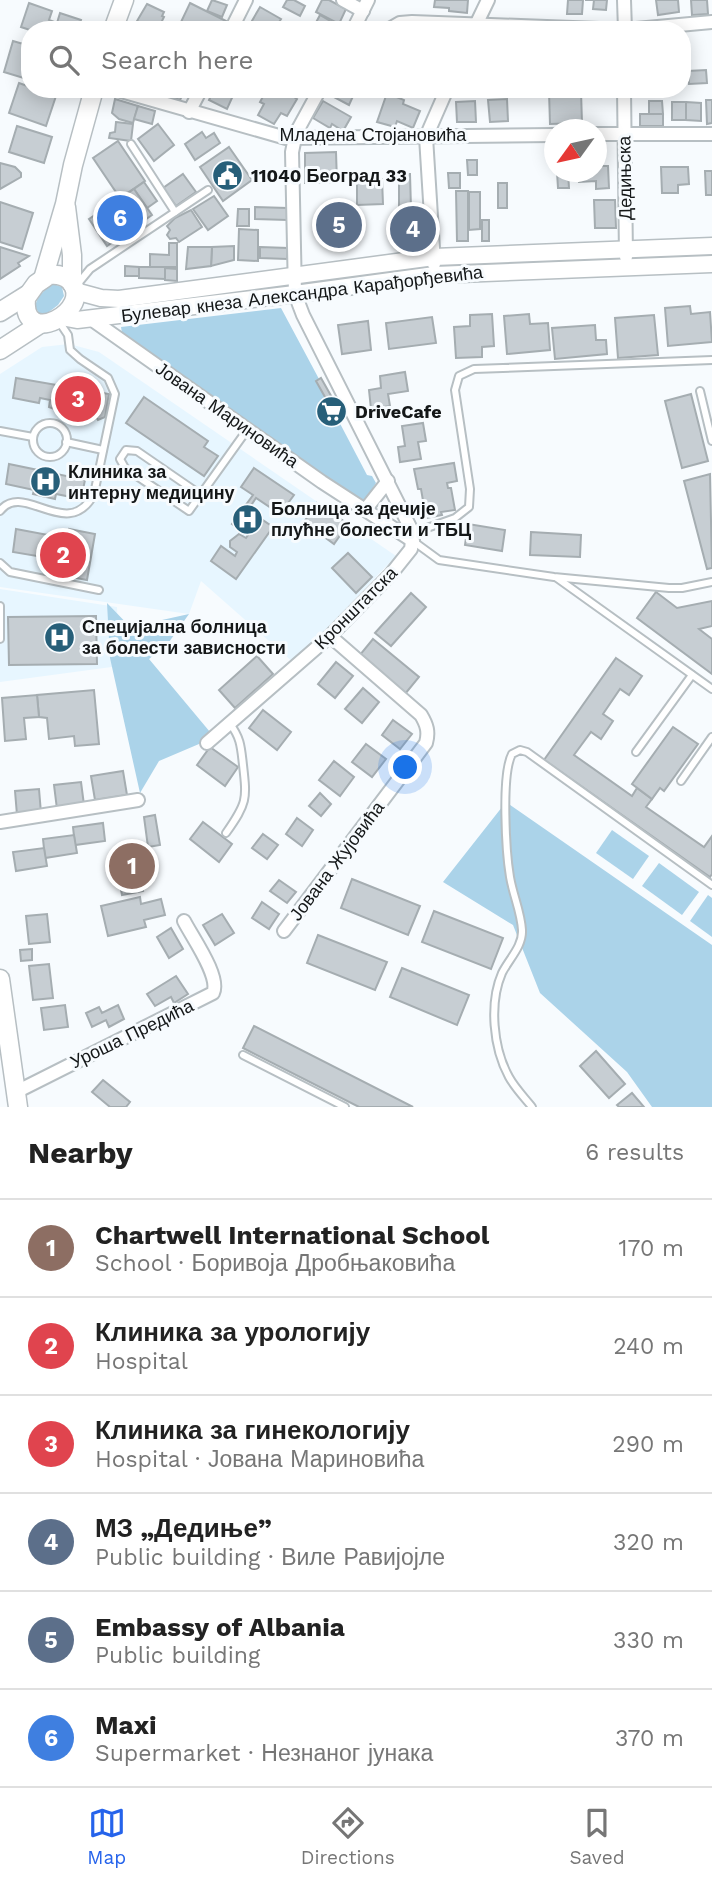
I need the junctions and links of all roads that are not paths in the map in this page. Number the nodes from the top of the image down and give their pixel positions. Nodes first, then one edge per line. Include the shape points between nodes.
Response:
1 (124, 0) edge
2 (246, 0) edge
3 (343, 0) edge
4 (488, 0) edge
5 (625, 0) edge
6 (365, 5) edge
7 (116, 21) edge
8 (236, 21) edge
9 (357, 21) edge
10 (478, 21) edge
11 (625, 21) edge
12 (712, 22) edge
13 (691, 24) edge
14 (92, 98) edge
15 (143, 98) edge
16 (196, 98) edge
17 (315, 98) edge
18 (443, 98) edge
19 (624, 98) edge
20 (189, 112) junction
21 (607, 134) edge
22 (624, 134) junction
23 (712, 134) edge
24 (544, 135) edge
25 (426, 136) junction
26 (294, 138) junction
27 (131, 144) dead end
28 (208, 190) dead end
29 (65, 204) junction
30 (176, 212) junction
31 (712, 246) edge
32 (626, 248) junction
33 (434, 257) junction
34 (712, 264) edge
35 (626, 266) junction
36 (435, 275) junction
37 (293, 276) junction
38 (43, 279) junction
39 (74, 288) junction
40 (295, 294) junction
41 (27, 295) junction
42 (0, 312) edge
43 (91, 318) junction
44 (53, 320) junction
45 (0, 350) edge
46 (712, 360) edge
47 (700, 391) dead end
48 (711, 429) edge
49 (247, 430) junction
50 (0, 431) edge
51 (33, 437) junction
52 (66, 442) junction
53 (712, 442) edge
54 (103, 450) junction
55 (388, 481) junction
56 (201, 495) junction
57 (365, 510) junction
58 (0, 511) edge
59 (413, 537) junction
60 (0, 563) edge
61 (554, 577) junction
62 (712, 582) edge
63 (99, 590) dead end
64 (0, 607) edge
65 (330, 636) junction
66 (0, 639) edge
67 (692, 675) junction
68 (712, 689) edge
69 (230, 724) junction
70 (712, 737) edge
71 (208, 743) dead end
72 (636, 752) dead end
73 (681, 781) dead end
74 (138, 800) dead end
75 (0, 822) edge
76 (226, 833) dead end
77 (712, 885) edge
78 (184, 921) dead end
79 (284, 931) dead end
80 (0, 979) edge
81 (243, 1055) dead end
82 (17, 1099) edge
83 (345, 1107) edge
84 (531, 1107) edge

1 - 7 main road
2 - 8 street
3 - 6 street
4 - 10 street
5 - 11 street
6 - 9 street
12 - 13 street
14 - 29 main road
15 - 20 street, Младена Стојановића
16 - 20 street
17 - 26 street
18 - 25 street
19 - 22 street, Дедињска
20 - 26 street, Младена Стојановића
21 - 22 street
22 - 23 street
22 - 32 street, Дедињска
24 - 25 street, Младена Стојановића
25 - 26 street, Младена Стојановића
25 - 33 street
26 - 37 street
27 - 30 lane
28 - 30 lane
29 - 38 main road
29 - 39 main road
30 - 39 lane via 90,269
31 - 32 street, Булевар кнеза Александра Карађорђевића
32 - 33 street, Булевар кнеза Александра Карађорђевића
32 - 35 street, Дедињска
33 - 36 street
33 - 37 street, Булевар кнеза Александра Карађорђевића
34 - 35 street, Булевар кнеза Александра Карађорђевића
35 - 36 street, Булевар кнеза Александра Карађорђевића
36 - 40 street, Булевар кнеза Александра Карађорђевића
37 - 39 street, Булевар кнеза Александра Карађорђевића via 119,299
37 - 40 street
38 - 39 main road via 58,275
38 - 41 main road
39 - 44 main road via 71,305
40 - 43 street, Булевар кнеза Александра Карађорђевића
40 - 55 street
41 - 42 main road
41 - 44 main road via 28,313 34,321
43 - 44 street, Булевар кнеза Александра Карађорђевића
43 - 49 street, Јована Мариновића
44 - 45 main road
44 - 54 lane via 68,335 74,354 113,385
46 - 59 lane via 474,369 459,376 455,390 469,507
47 - 48 lane
48 - 53 lane
49 - 56 lane
49 - 57 street, Јована Мариновића
50 - 51 lane
51 - 52 lane via 35,447 47,456 61,452
51 - 52 lane via 39,427 50,423 64,431
52 - 54 lane
54 - 58 lane via 94,494 79,512 69,515 17,502 7,503
55 - 57 street
55 - 59 street
56 - 56 lane via 190,512 125,468 122,454 137,451
57 - 59 street, Јована Мариновића
59 - 61 lane via 439,560
59 - 65 street, Кронштатска via 407,556
60 - 63 lane via 10,572
61 - 62 lane via 669,588
61 - 67 lane
64 - 66 lane
65 - 69 street, Кронштатска
65 - 79 street, Јована Жујовића via 421,715 428,737
67 - 68 lane
67 - 72 lane
69 - 71 street, Кронштатска
69 - 76 lane via 241,742 247,790
70 - 73 lane
74 - 75 street
77 - 84 lane via 527,752 512,754 507,844 522,937 496,989 494,1006 505,1069
78 - 82 street, Уроша Предића via 214,976 213,993
80 - 82 main road
81 - 83 lane

